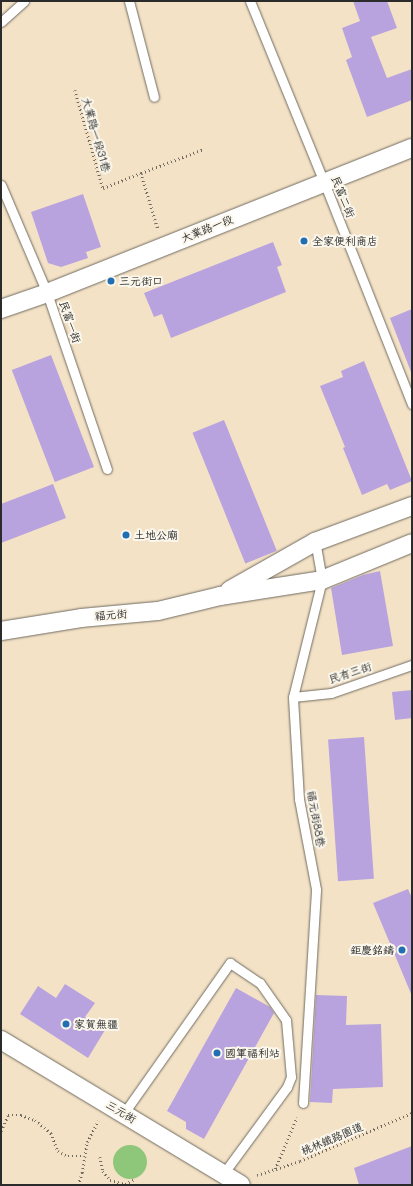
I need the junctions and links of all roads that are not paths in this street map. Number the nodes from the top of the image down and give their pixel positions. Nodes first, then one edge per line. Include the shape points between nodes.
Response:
1 (24, 1) edge
2 (128, 1) edge
3 (250, 1) edge
4 (1, 22) edge
5 (154, 96) dead end
6 (412, 148) edge
7 (324, 182) junction
8 (1, 185) edge
9 (47, 293) junction
10 (1, 309) edge
11 (412, 404) edge
12 (107, 469) dead end
13 (412, 506) edge
14 (315, 542) junction
15 (412, 543) edge
16 (322, 580) junction
17 (220, 596) junction
18 (1, 630) edge
19 (412, 665) edge
20 (293, 697) junction
21 (1, 1040) edge
22 (291, 1077) junction
23 (305, 1078) junction
24 (303, 1103) road end
25 (124, 1113) junction
26 (223, 1174) junction
27 (241, 1185) edge

1 - 4 lane
2 - 5 lane
3 - 7 lane, 民富二街
6 - 7 street, 大業路一段
7 - 9 street, 大業路一段
7 - 11 lane, 民富二街
8 - 9 lane, 民富一街
9 - 10 street, 大業路一段
9 - 12 lane, 民富一街
13 - 14 street, 福元街
14 - 16 lane, 福元街88巷
14 - 17 street, 福元街
15 - 16 street, 福元街
16 - 17 street, 福元街
16 - 20 lane, 福元街88巷
17 - 18 street, 福元街 via 158,611 81,618
19 - 20 lane, 民有三街 via 331,693
20 - 23 lane, 福元街88巷 via 299,799 316,889
21 - 25 street, 三元街
22 - 23 lane
22 - 25 lane via 286,1020 260,983 230,963
22 - 26 lane via 287,1087
23 - 24 lane, 福元街88巷
25 - 26 street, 三元街
26 - 27 street, 三元街

